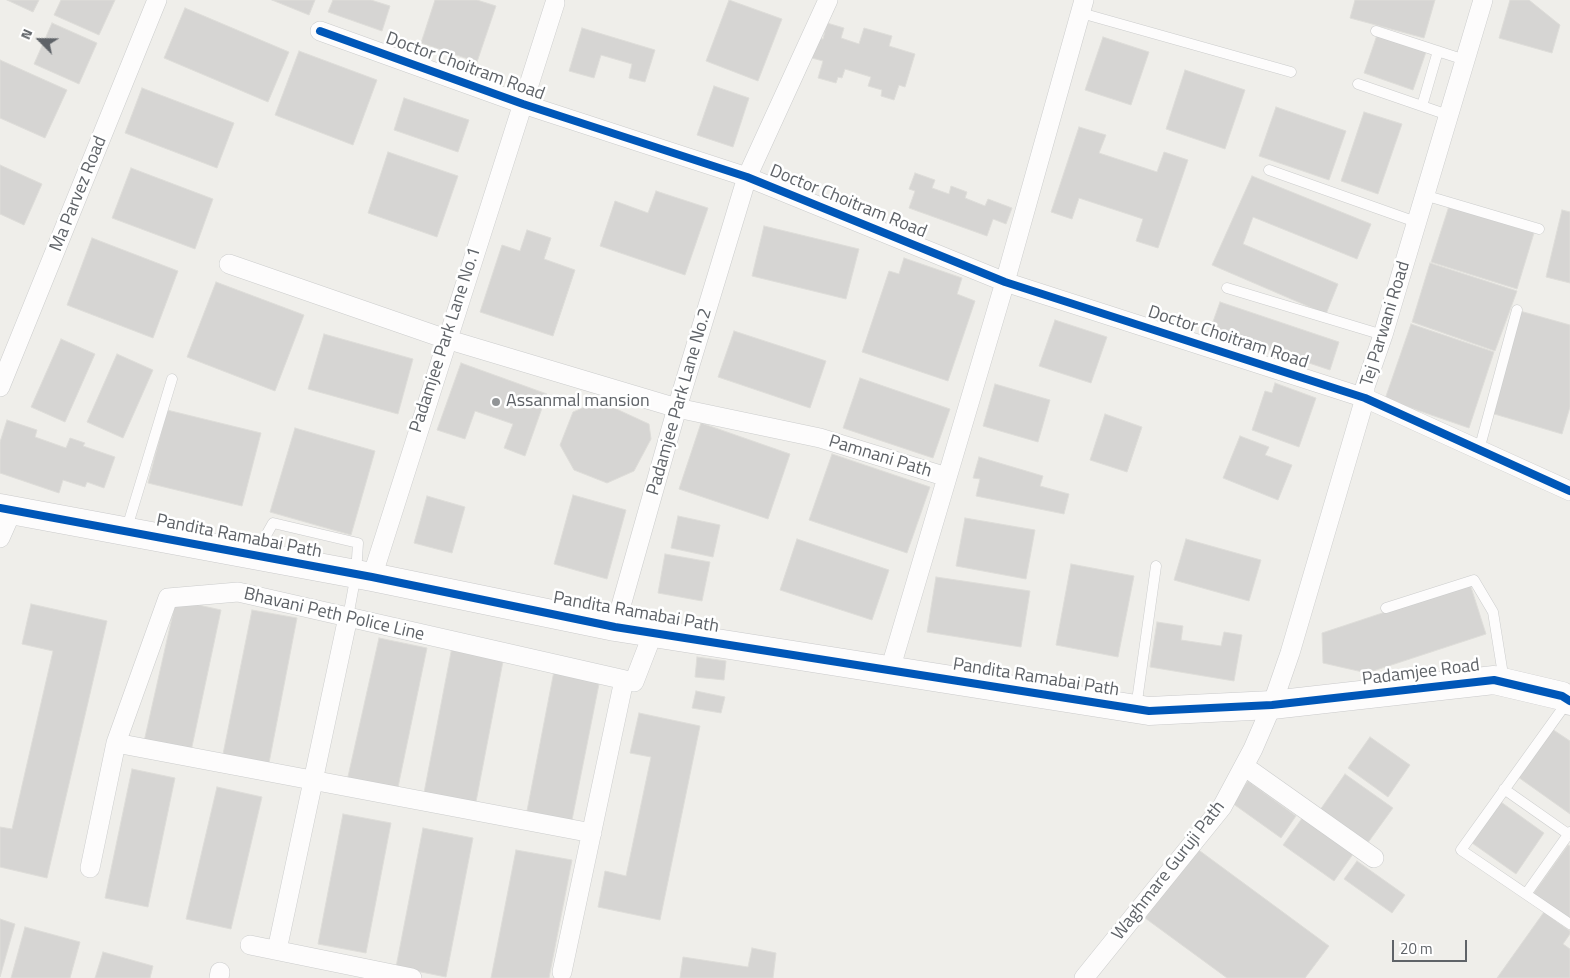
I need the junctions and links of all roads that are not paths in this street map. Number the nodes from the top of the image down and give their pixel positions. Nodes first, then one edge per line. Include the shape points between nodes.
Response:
1 (156, 0) edge
2 (828, 0) edge
3 (1483, 0) edge
4 (555, 3) dead end
5 (1083, 6) edge
6 (320, 31) dead end
7 (1376, 31) dead end
8 (1438, 51) junction
9 (1465, 60) junction
10 (1291, 72) dead end
11 (1358, 84) dead end
12 (523, 104) junction
13 (1422, 106) junction
14 (1448, 115) junction
15 (1269, 170) dead end
16 (748, 177) junction
17 (1424, 195) junction
18 (1416, 222) junction
19 (1539, 229) dead end
20 (230, 264) dead end
21 (1005, 282) junction
22 (1227, 288) dead end
23 (1517, 310) dead end
24 (1383, 335) junction
25 (446, 338) junction
26 (172, 379) dead end
27 (0, 387) edge
28 (1365, 398) junction
29 (677, 408) junction
30 (1479, 450) junction
31 (947, 477) junction
32 (1570, 491) edge
33 (6, 509) edge
34 (126, 532) junction
35 (0, 538) edge
36 (1156, 566) dead end
37 (364, 576) junction
38 (1386, 608) dead end
39 (348, 617) junction
40 (615, 627) junction
41 (653, 633) junction
42 (890, 670) junction
43 (624, 680) junction
44 (1504, 682) junction
45 (1569, 701) edge
46 (1272, 706) junction
47 (1136, 709) junction
48 (116, 743) junction
49 (1244, 766) junction
50 (313, 780) junction
51 (1504, 789) junction
52 (592, 833) junction
53 (1569, 833) edge
54 (1374, 858) dead end
55 (90, 868) dead end
56 (1526, 894) junction
57 (1570, 924) edge
58 (250, 945) dead end
59 (277, 950) junction
60 (562, 972) dead end
61 (412, 978) edge
62 (1084, 978) edge

1 - 27 street, Ma Parvez Road
2 - 16 street, Padamjee Park Lane No.2
3 - 9 street, Tej Parwani Road
4 - 12 street, Padamjee Park Lane No.1
5 - 10 lane
5 - 21 street
6 - 12 street, Doctor Choitram Road
7 - 8 lane
8 - 9 lane
8 - 13 lane
9 - 14 street, Tej Parwani Road
11 - 13 lane
12 - 16 street, Doctor Choitram Road
12 - 25 street, Padamjee Park Lane No.1
13 - 14 lane
14 - 17 street, Tej Parwani Road
15 - 18 lane
16 - 21 street, Doctor Choitram Road
16 - 29 street, Padamjee Park Lane No.2
17 - 18 street, Tej Parwani Road
17 - 19 lane
18 - 24 street, Tej Parwani Road
20 - 25 street, Pamnani Path
21 - 28 street, Doctor Choitram Road
21 - 31 street
22 - 24 lane
23 - 30 lane
24 - 28 street, Tej Parwani Road via 1365,387
25 - 29 street, Pamnani Path
25 - 37 street, Padamjee Park Lane No.1
26 - 34 lane
28 - 30 street, Doctor Choitram Road
28 - 46 street, Tej Parwani Road
29 - 31 street, Pamnani Path via 813,436
29 - 40 street, Padamjee Park Lane No.2
30 - 32 street, Doctor Choitram Road
31 - 42 street
33 - 34 street, Pandita Ramabai Path
33 - 35 street
34 - 37 street, Pandita Ramabai Path
36 - 47 lane
37 - 39 lane
37 - 40 street, Pandita Ramabai Path
38 - 44 lane via 1474,580 1493,612
39 - 43 street, Bhavani Peth Police Line
39 - 48 street, Bhavani Peth Police Line via 238,592 168,598
39 - 50 street
40 - 41 street, Pandita Ramabai Path
41 - 42 street, Pandita Ramabai Path
41 - 43 street via 634,682
42 - 47 street, Pandita Ramabai Path
43 - 52 street
44 - 45 street, Padamjee Road via 1562,696
44 - 46 street, Padamjee Road via 1494,680
45 - 51 lane
46 - 47 street, Pandita Ramabai Path
46 - 49 street, Waghmare Guruji Path
48 - 50 street
48 - 55 street, Bhavani Peth Police Line
49 - 54 street
49 - 62 street, Waghmare Guruji Path via 1222,807
50 - 52 street
50 - 59 street
51 - 53 lane
51 - 56 lane via 1461,850
52 - 60 street
53 - 56 lane
56 - 57 lane
58 - 59 street
59 - 61 street

